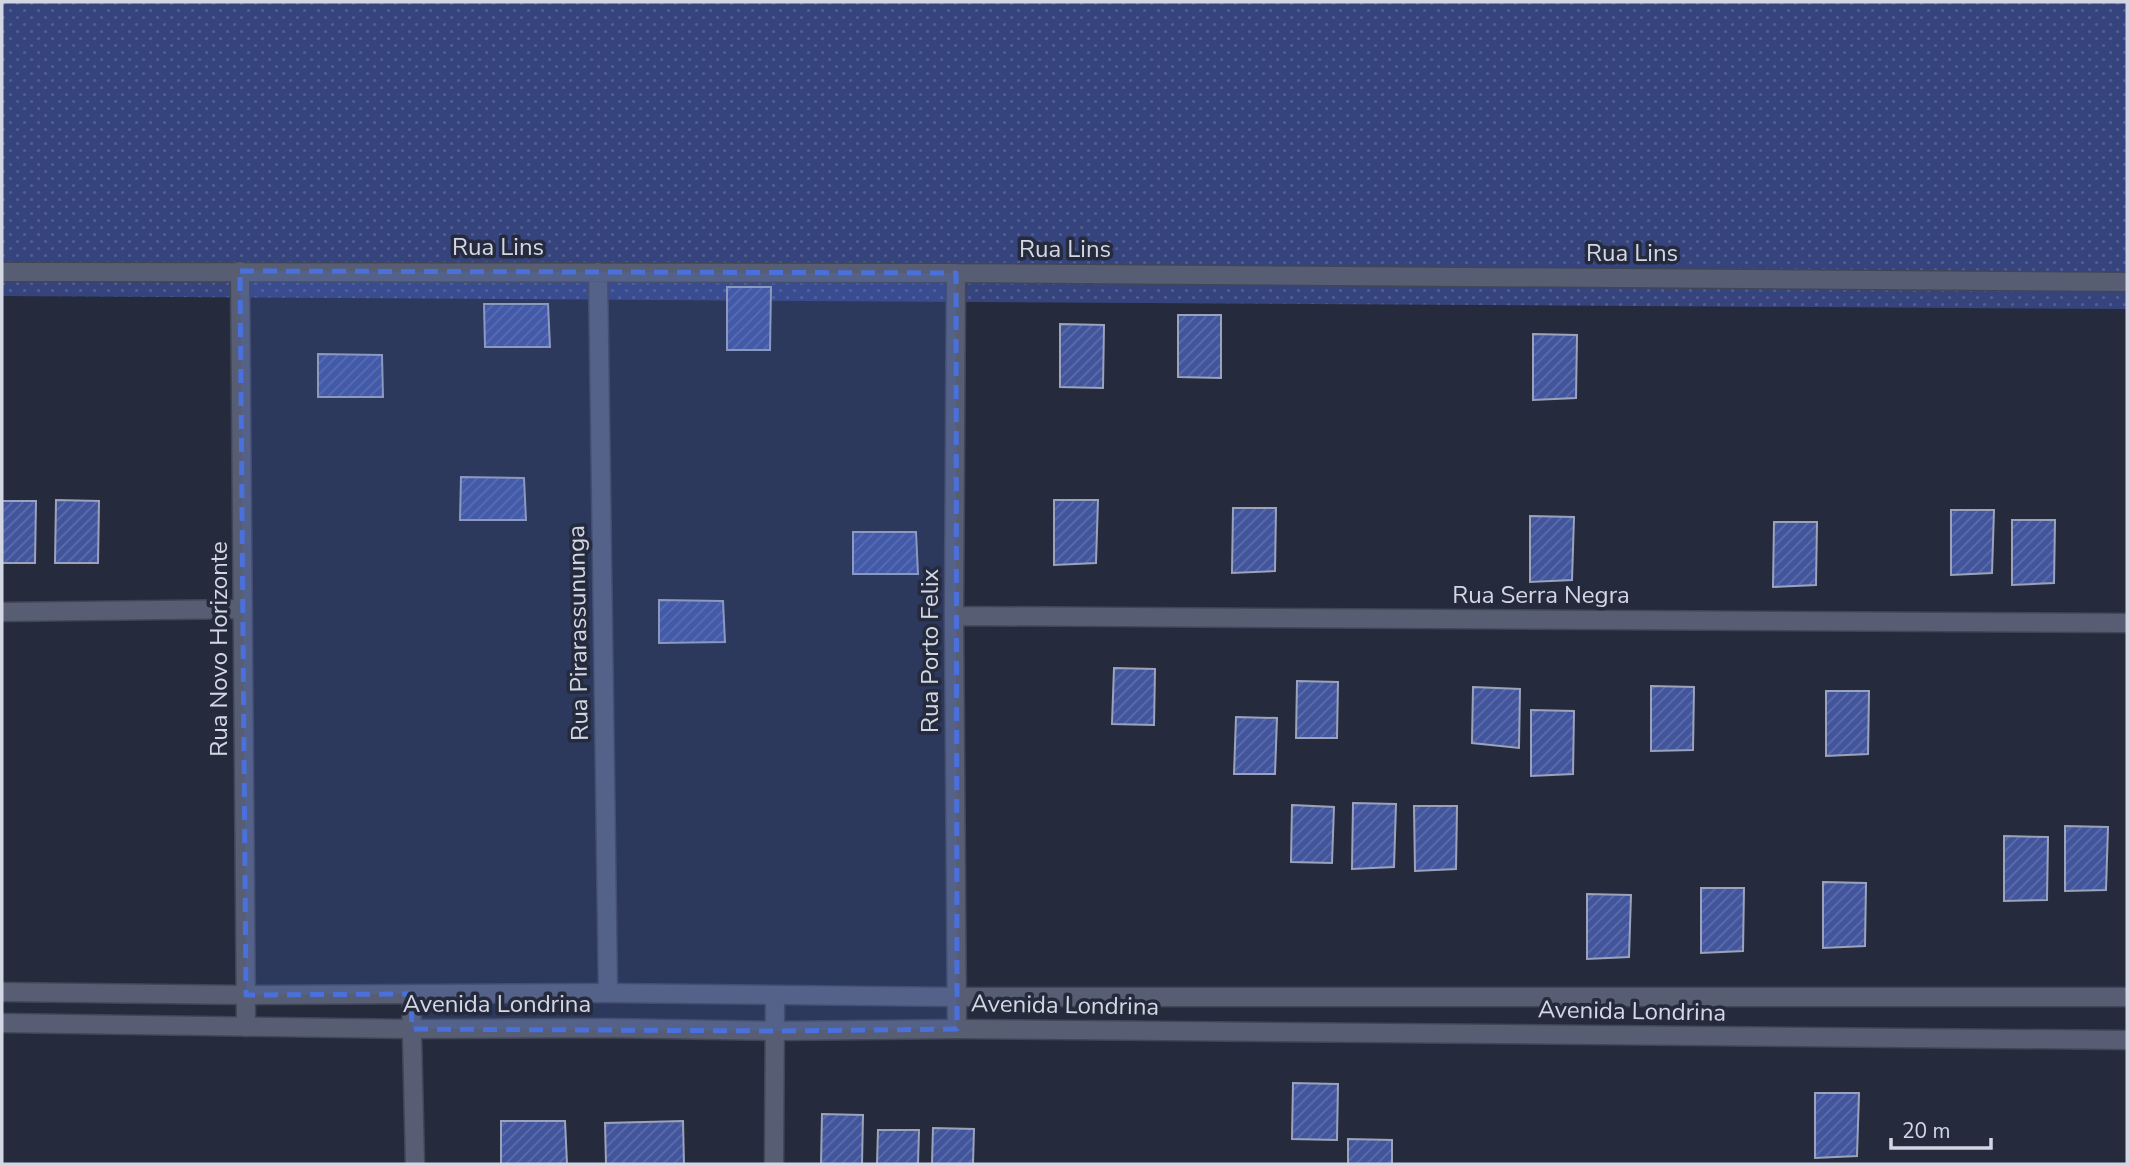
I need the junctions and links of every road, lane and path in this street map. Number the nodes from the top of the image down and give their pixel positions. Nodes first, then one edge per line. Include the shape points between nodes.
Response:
1 (240, 271) junction
2 (2, 272) edge
3 (598, 272) junction
4 (956, 272) junction
5 (2127, 282) edge
6 (243, 609) junction
7 (2, 612) edge
8 (954, 616) junction
9 (2127, 624) edge
10 (2, 992) edge
11 (608, 993) junction
12 (411, 994) junction
13 (246, 995) junction
14 (775, 997) junction
15 (2127, 997) edge
16 (957, 998) junction
17 (2, 1023) edge
18 (246, 1027) junction
19 (412, 1029) junction
20 (957, 1029) junction
21 (775, 1031) junction
22 (2127, 1040) edge
23 (415, 1164) edge
24 (774, 1164) edge

1 - 2 street, Rua Lins
1 - 3 street, Rua Lins
1 - 6 street, Rua Novo Horizonte
3 - 4 street, Rua Lins
3 - 11 street, Rua Pirarassununga
4 - 5 street, Rua Lins
4 - 8 street, Rua Porto Felix
6 - 7 street
6 - 13 street, Rua Novo Horizonte
8 - 9 street, Rua Serra Negra
8 - 16 street, Rua Porto Felix
10 - 13 street, Avenida Londrina
11 - 12 street, Avenida Londrina
11 - 14 street, Avenida Londrina
12 - 13 street, Avenida Londrina
12 - 19 street
13 - 18 street, Rua Novo Horizonte
14 - 16 street, Avenida Londrina
14 - 21 street
15 - 16 street, Avenida Londrina
16 - 20 street, Rua Porto Felix
17 - 18 street, Avenida Londrina
18 - 19 street, Avenida Londrina
19 - 21 street, Avenida Londrina
19 - 23 street
20 - 21 street, Avenida Londrina
20 - 22 street, Avenida Londrina
21 - 24 street

